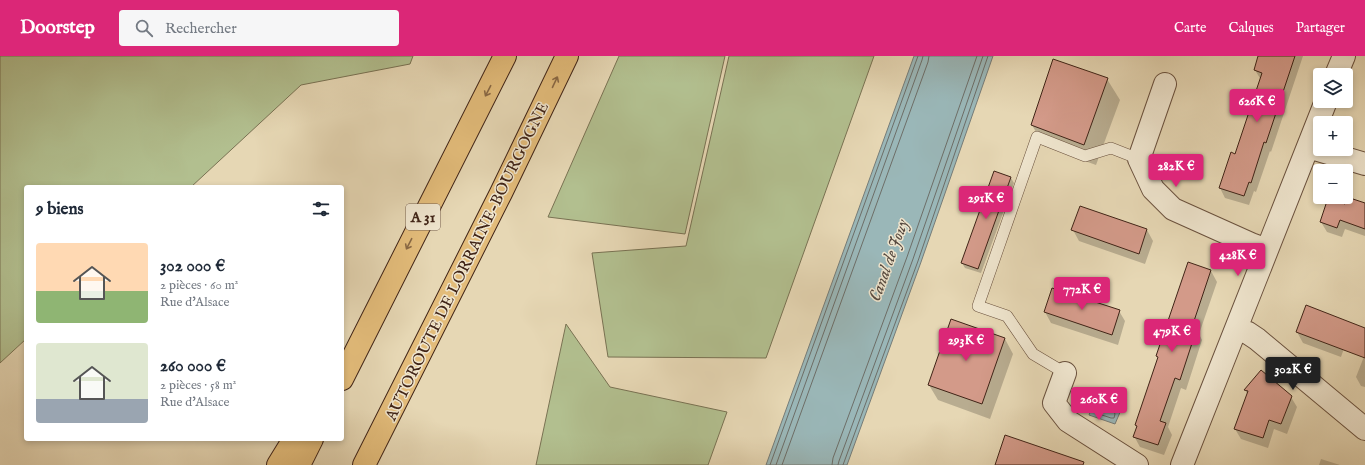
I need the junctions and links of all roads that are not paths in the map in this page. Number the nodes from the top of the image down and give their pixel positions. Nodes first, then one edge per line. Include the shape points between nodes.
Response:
1 (505, 56) edge
2 (567, 56) edge
3 (1344, 56) edge
4 (1339, 68) edge
5 (1165, 84) dead end
6 (1323, 108) edge
7 (1308, 147) junction
8 (1139, 159) junction
9 (1365, 164) edge
10 (1267, 250) junction
11 (396, 269) junction
12 (1236, 329) junction
13 (344, 356) edge
14 (1065, 373) joint
15 (344, 375) edge
16 (1365, 429) edge
17 (293, 441) edge
18 (311, 441) edge
19 (278, 465) edge
20 (299, 465) edge
21 (364, 465) edge
22 (1137, 465) edge
23 (1182, 465) edge

1 -> 11 highway, A 31
21 -> 2 highway, AUTOROUTE DE LORRAINE-BOURGOGNE
3 - 4 street
5 - 8 street
6 - 7 street
7 - 9 street
7 - 10 street
8 - 10 street via 1153,189 1173,209
8 - 14 lane via 1111,148 1085,156 1037,137 980,298 978,306 1007,316 1033,354
10 - 12 street
11 - 13 highway
11 - 15 highway, A 31
12 - 16 street via 1257,339
12 - 23 street
14 - 22 street via 1054,403 1068,421
17 - 19 highway
18 - 20 highway

